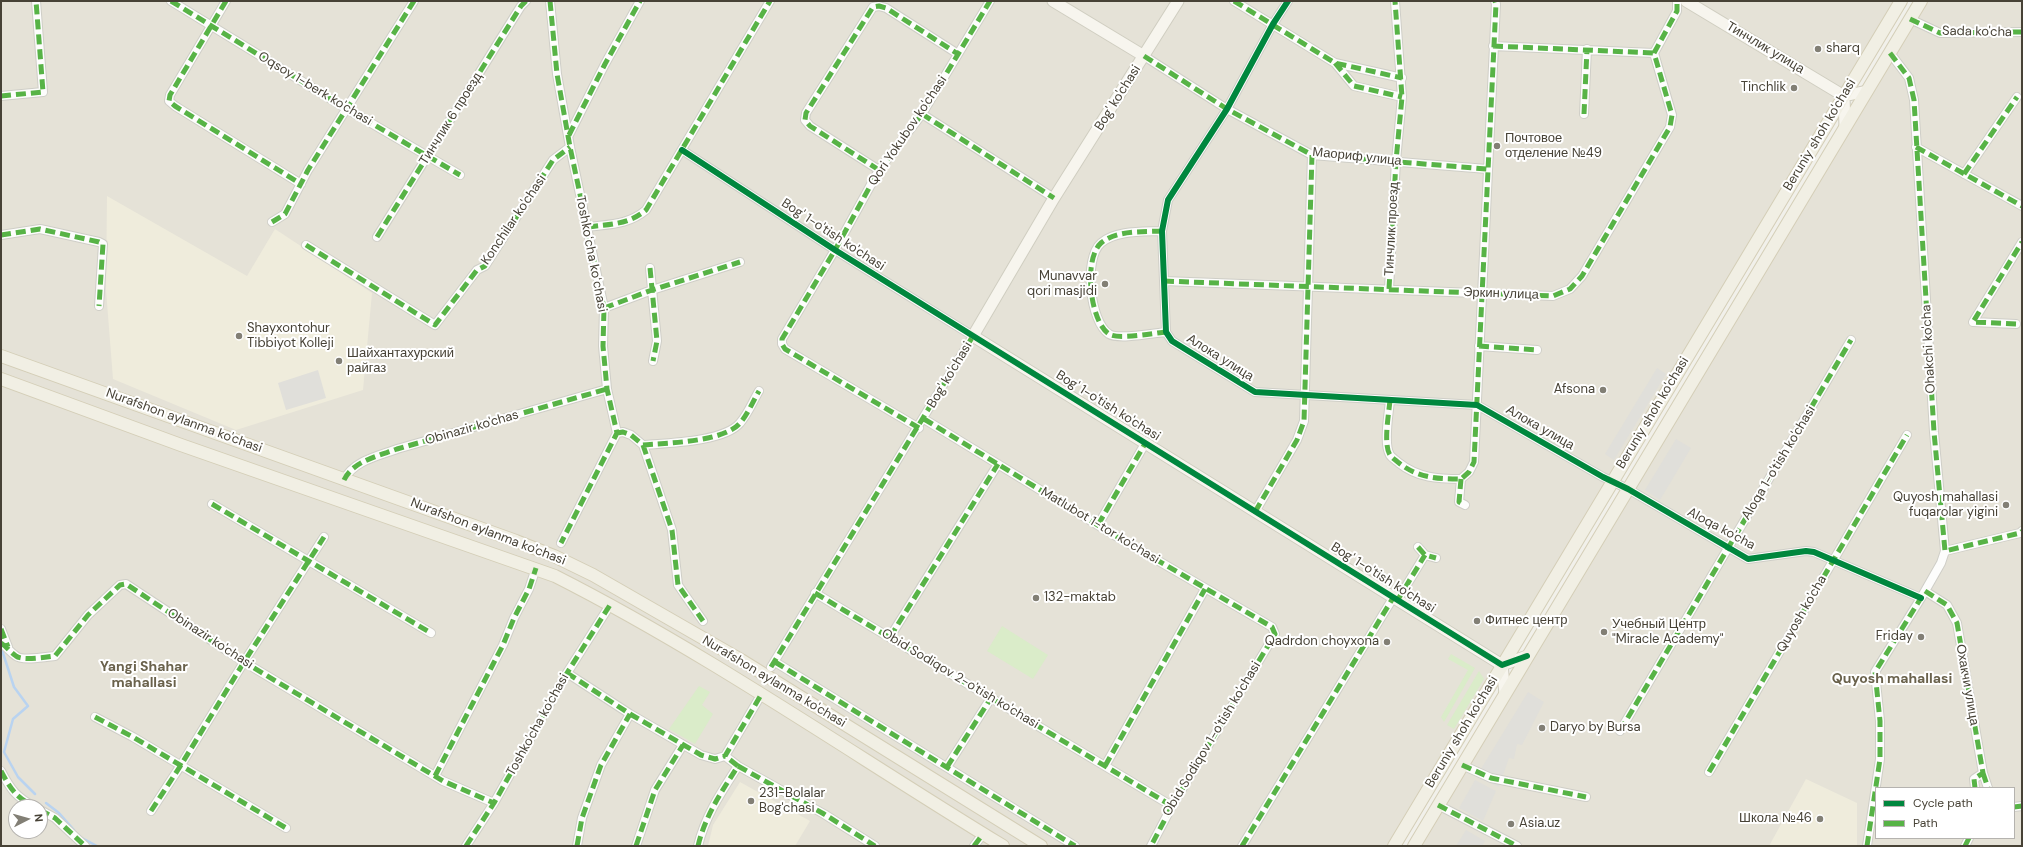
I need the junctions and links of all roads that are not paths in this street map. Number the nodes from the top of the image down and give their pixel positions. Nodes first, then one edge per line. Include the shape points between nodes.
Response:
1 (36, 1) edge
2 (171, 1) edge
3 (226, 1) edge
4 (414, 1) edge
5 (526, 1) edge
6 (550, 1) edge
7 (640, 1) edge
8 (770, 1) edge
9 (990, 1) edge
10 (1053, 1) edge
11 (1178, 1) edge
12 (1234, 1) edge
13 (1288, 1) edge
14 (1395, 1) edge
15 (1495, 1) edge
16 (1677, 1) edge
17 (1686, 1) edge
18 (1901, 1) edge
19 (1921, 1) edge
20 (1910, 19) junction
21 (1273, 24) junction
22 (211, 26) junction
23 (2022, 32) edge
24 (1493, 46) junction
25 (1587, 49) junction
26 (1654, 53) junction
27 (1890, 53) junction
28 (958, 54) junction
29 (1144, 56) junction
30 (1335, 63) junction
31 (1402, 78) junction
32 (1867, 91) junction
33 (1, 96) edge
34 (1844, 96) junction
35 (1402, 97) junction
36 (2017, 97) dead end
37 (347, 109) junction
38 (1227, 109) junction
39 (922, 114) junction
40 (1584, 114) dead end
41 (1845, 127) junction
42 (569, 135) junction
43 (570, 147) junction
44 (1916, 147) junction
45 (682, 150) junction
46 (1312, 155) junction
47 (428, 156) junction
48 (1396, 161) junction
49 (1487, 169) junction
50 (879, 170) junction
51 (1964, 174) junction
52 (460, 175) dead end
53 (301, 184) junction
54 (1054, 198) junction
55 (2022, 206) edge
56 (272, 222) dead end
57 (588, 227) junction
58 (1162, 231) junction
59 (1, 235) edge
60 (377, 237) dead end
61 (2022, 242) edge
62 (306, 245) dead end
63 (835, 250) junction
64 (740, 262) dead end
65 (650, 268) dead end
66 (1164, 281) junction
67 (1308, 285) junction
68 (1389, 289) junction
69 (652, 290) junction
70 (1481, 294) junction
71 (99, 306) dead end
72 (604, 308) junction
73 (2016, 324) dead end
74 (1166, 332) junction
75 (973, 336) junction
76 (1851, 340) dead end
77 (1479, 346) junction
78 (1536, 350) dead end
79 (1, 356) edge
80 (13, 361) junction
81 (653, 361) dead end
82 (3, 379) edge
83 (607, 389) junction
84 (759, 391) dead end
85 (1305, 395) junction
86 (1390, 400) junction
87 (1478, 405) junction
88 (924, 419) junction
89 (918, 428) junction
90 (617, 434) junction
91 (1906, 435) dead end
92 (1146, 442) junction
93 (643, 445) junction
94 (998, 464) junction
95 (1461, 479) junction
96 (344, 480) junction
97 (1612, 482) junction
98 (1628, 489) junction
99 (212, 504) dead end
100 (1465, 505) dead end
101 (1255, 512) junction
102 (1098, 525) junction
103 (2021, 533) edge
104 (324, 537) dead end
105 (561, 543) dead end
106 (1418, 546) dead end
107 (1729, 548) junction
108 (1945, 551) junction
109 (1425, 555) junction
110 (1436, 558) dead end
111 (310, 561) junction
112 (1833, 561) junction
113 (536, 568) junction
114 (1205, 589) junction
115 (815, 593) junction
116 (1923, 595) junction
117 (1395, 599) junction
118 (610, 605) junction
119 (703, 621) dead end
120 (1, 629) edge
121 (431, 633) dead end
122 (1275, 634) joint
123 (890, 638) junction
124 (5, 645) edge
125 (1527, 656) junction
126 (244, 662) junction
127 (1502, 665) junction
128 (567, 673) junction
129 (1505, 694) junction
130 (761, 695) junction
131 (991, 698) junction
132 (630, 714) junction
133 (95, 717) dead end
134 (1620, 731) dead end
135 (683, 745) junction
136 (725, 756) junction
137 (181, 765) junction
138 (1462, 765) junction
139 (738, 766) junction
140 (1104, 766) junction
141 (947, 768) junction
142 (1, 771) edge
143 (1709, 772) dead end
144 (1983, 773) junction
145 (435, 776) junction
146 (1876, 787) edge
147 (1975, 787) edge
148 (1988, 787) edge
149 (1875, 795) edge
150 (1586, 797) dead end
151 (20, 799) edge
152 (494, 803) junction
153 (972, 804) junction
154 (1438, 805) junction
155 (1172, 806) junction
156 (151, 811) dead end
157 (48, 814) edge
158 (962, 821) junction
159 (286, 828) dead end
160 (982, 834) junction
161 (85, 846) edge
162 (466, 846) edge
163 (577, 846) edge
164 (636, 846) edge
165 (698, 846) edge
166 (875, 846) edge
167 (974, 846) edge
168 (1003, 846) edge
169 (1042, 846) edge
170 (1075, 846) edge
171 (1151, 846) edge
172 (1242, 846) edge
173 (1394, 846) edge
174 (1414, 846) edge
175 (1517, 846) edge
176 (1868, 846) edge

1 - 33 street via 43,92
2 - 22 street, Oqsoy 1-berk ko'chasi
3 - 22 street
4 - 37 street
5 - 47 street, Тинчлик 6 проезд
6 - 42 street, Toshkoʻcha koʻchasi via 557,74
7 - 42 street
8 - 45 street
9 - 28 street, Qori Yokubov ko'chasi
10 - 29 street, Маориф улица
11 - 29 street, Bog' ko'chasi
12 - 21 street
13 - 21 street
14 - 31 street, Тинчлик проезд
15 - 24 street
16 - 26 street via 1677,11
17 - 34 street, Тинчлик улица
18 - 34 main road, Beruniy shoh ko'chasi
19 - 20 main road, Beruniy shoh ko'chasi
20 - 23 street, Sada ko'cha via 1940,33
20 - 27 main road, Beruniy shoh ko'chasi
21 - 30 street
21 - 38 street
22 - 37 street, Oqsoy 1-berk ko'chasi
22 - 53 street via 170,95 169,101
24 - 25 street
24 - 49 street
25 - 26 street
25 - 40 street
26 - 70 street, Эркин улица via 1672,115 1670,127 1582,276 1570,289 1553,296
27 - 32 main road, Beruniy shoh ko'chasi
27 - 44 street, Ohakchi ko'cha via 1909,78 1914,100
28 - 39 street, Qori Yokubov ko'chasi
28 - 50 street via 886,8 873,7 806,113 805,120 810,126
29 - 38 street, Маориф улица
29 - 54 street, Bog' ko'chasi
30 - 31 street
30 - 35 street via 1354,86
31 - 35 street, Тинчлик проезд
32 - 34 street
32 - 41 main road, Beruniy shoh ko'chasi
34 - 41 street
34 - 97 main road, Beruniy shoh ko'chasi
35 - 48 street, Тинчлик проезд
36 - 51 street
37 - 47 street, Oqsoy 1-berk ko'chasi
37 - 53 street
38 - 46 street, Маориф улица
38 - 58 street via 1168,200
39 - 50 street, Qori Yokubov ko'chasi
39 - 54 street
41 - 98 main road, Beruniy shoh ko'chasi
42 - 43 street, Toshkoʻcha koʻchasi
43 - 57 street, Toshkoʻcha koʻchasi via 581,207
43 - 62 street, Konchilar ko'chasi via 554,160 485,266 476,270 435,325
44 - 51 street
44 - 108 street, Ohakchi ko'cha via 1934,432
45 - 57 street via 646,210 637,218 618,224
45 - 63 street, Bog' 1-o'tish ko'chasi
46 - 48 street, Маориф улица
46 - 67 street
47 - 52 street, Oqsoy 1-berk ko'chasi
47 - 60 street, Тинчлик 6 проезд
48 - 49 street, Маориф улица
48 - 68 street, Тинчлик проезд
49 - 70 street
50 - 63 street, Qori Yokubov ko'chasi
51 - 55 street
53 - 56 street via 285,214
54 - 75 street, Bog' ko'chasi
57 - 72 street, Toshkoʻcha koʻchasi
58 - 66 street
58 - 74 street via 1124,234 1100,244 1091,262 1089,278 1098,315 1109,334 1117,336
59 - 71 street via 40,229 103,244
61 - 73 street via 1973,322
63 - 75 street, Bog' 1-o'tish ko'chasi
63 - 89 street, Qori Yokubov ko'chasi via 782,339 782,344 785,349
64 - 69 street
65 - 69 street
66 - 67 street, Эркин улица
66 - 74 street
67 - 68 street, Эркин улица
67 - 85 street
68 - 70 street, Эркин улица
69 - 72 street
69 - 81 street via 657,341
70 - 77 street
72 - 83 street, Toshkoʻcha koʻchasi via 603,346
74 - 85 street, Алока улица via 1172,340 1255,392
75 - 88 street, Bog' ko'chasi
75 - 92 street, Bog' 1-o'tish ko'chasi
76 - 107 street, Aloqa 1-o'tish ko'chasi
77 - 78 street
77 - 87 street
79 - 80 main road, Nurafshon aylanma ko'chasi
80 - 82 main road via 2,367
80 - 96 main road, Nurafshon aylanma ko'chasi
82 - 113 main road, Nurafshon aylanma ko'chasi via 189,448
83 - 90 street, Toshkoʻcha koʻchasi
83 - 96 street, Obinazir ko'chas via 396,449 350,469
84 - 93 street via 740,424 723,434
85 - 86 street, Алока улица
85 - 101 street via 1301,431
86 - 87 street, Алока улица
86 - 95 street via 1387,443 1390,455 1424,476
87 - 95 street via 1474,462 1469,472
87 - 97 street, Алока улица
88 - 89 street, Bog' ko'chasi
88 - 94 street, Matlubot 1-tor ko'chasi
89 - 115 street, Bog' ko'chasi
90 - 93 street via 623,432 631,435
90 - 105 street
91 - 112 street, Quyosh ko'cha
92 - 101 street, Bog' 1-o'tish ko'chasi
92 - 102 street
93 - 119 street via 672,530 678,585
94 - 102 street, Matlubot 1-tor ko'chasi
94 - 123 street
95 - 100 street via 1459,502
96 - 153 main road, Nurafshon aylanma ko'chasi via 516,541 575,566 741,660
97 - 98 street, Алока улица
97 - 127 main road, Beruniy shoh ko'chasi
98 - 107 street, Aloqa ko'cha
98 - 125 main road, Beruniy shoh ko'chasi
99 - 111 street
101 - 117 street, Bog' 1-o'tish ko'chasi
102 - 114 street, Matlubot 1-tor ko'chasi
103 - 108 street
104 - 111 street
106 - 109 street
107 - 112 street, Aloqa ko'cha via 1748,559 1806,551
107 - 134 street, Aloqa 1-o'tish ko'chasi
108 - 116 street
109 - 110 street
109 - 117 street
111 - 121 street
111 - 126 street
112 - 116 street, Aloqa ko'cha
112 - 143 street, Quyosh ko'cha
113 - 118 main road, Nurafshon aylanma ko'chasi
113 - 145 street via 503,645
114 - 122 street, Matlubot 1-tor ko'chasi via 1272,627
114 - 140 street
115 - 123 street, Obid Sodiqov 2-o'tish ko'chasi
115 - 141 street, Bog' ko'chasi via 773,664
116 - 144 street, Охакчи улица via 1948,604 1957,623
116 - 146 street via 1875,672 1880,721 1880,759
117 - 127 street, Bog' 1-o'tish ko'chasi
117 - 172 street
118 - 128 street, Toshko'cha ko'chasi
118 - 130 main road, Nurafshon aylanma ko'chasi
120 - 124 street
122 - 155 street, Obid Sodiqov 1-o'tish ko'chasi
123 - 131 street, Obid Sodiqov 2-o'tish ko'chasi
124 - 126 street, Obinazir ko'chasi via 16,657 55,656 88,615 120,584 126,584
125 - 127 street
125 - 129 main road, Beruniy shoh ko'chasi
126 - 137 street
126 - 145 street, Obinazir ko'chasi
127 - 129 street
127 - 173 main road, Beruniy shoh ko'chasi
128 - 132 street
128 - 152 street, Toshko'cha ko'chasi
129 - 138 main road, Beruniy shoh ko'chasi
130 - 136 street
130 - 158 main road, Nurafshon aylanma ko'chasi
131 - 140 street, Obid Sodiqov 2-o'tish ko'chasi
131 - 141 street
132 - 135 street
132 - 163 street via 601,765 582,818
133 - 137 street
135 - 136 street via 707,757 715,759
135 - 164 street via 655,790
136 - 139 street
137 - 156 street
137 - 159 street
138 - 150 street via 1491,778
138 - 154 main road, Beruniy shoh ko'chasi
139 - 165 street via 705,824
139 - 166 street
140 - 155 street, Obid Sodiqov 2-o'tish ko'chasi
141 - 170 street
142 - 151 street
144 - 147 street via 1974,779
144 - 148 street, Охакчи улица
145 - 152 street, Obinazir ko'chasi
149 - 176 street
152 - 162 street, Toshko'cha ko'chasi
153 - 158 main road via 962,809
153 - 169 main road, Nurafshon aylanma ko'chasi
154 - 174 main road, Beruniy shoh ko'chasi
154 - 175 street
155 - 171 street, Obid Sodiqov 1-o'tish ko'chasi
157 - 161 street
158 - 160 main road, Nurafshon aylanma ko'chasi
160 - 167 street
160 - 168 main road, Nurafshon aylanma ko'chasi

